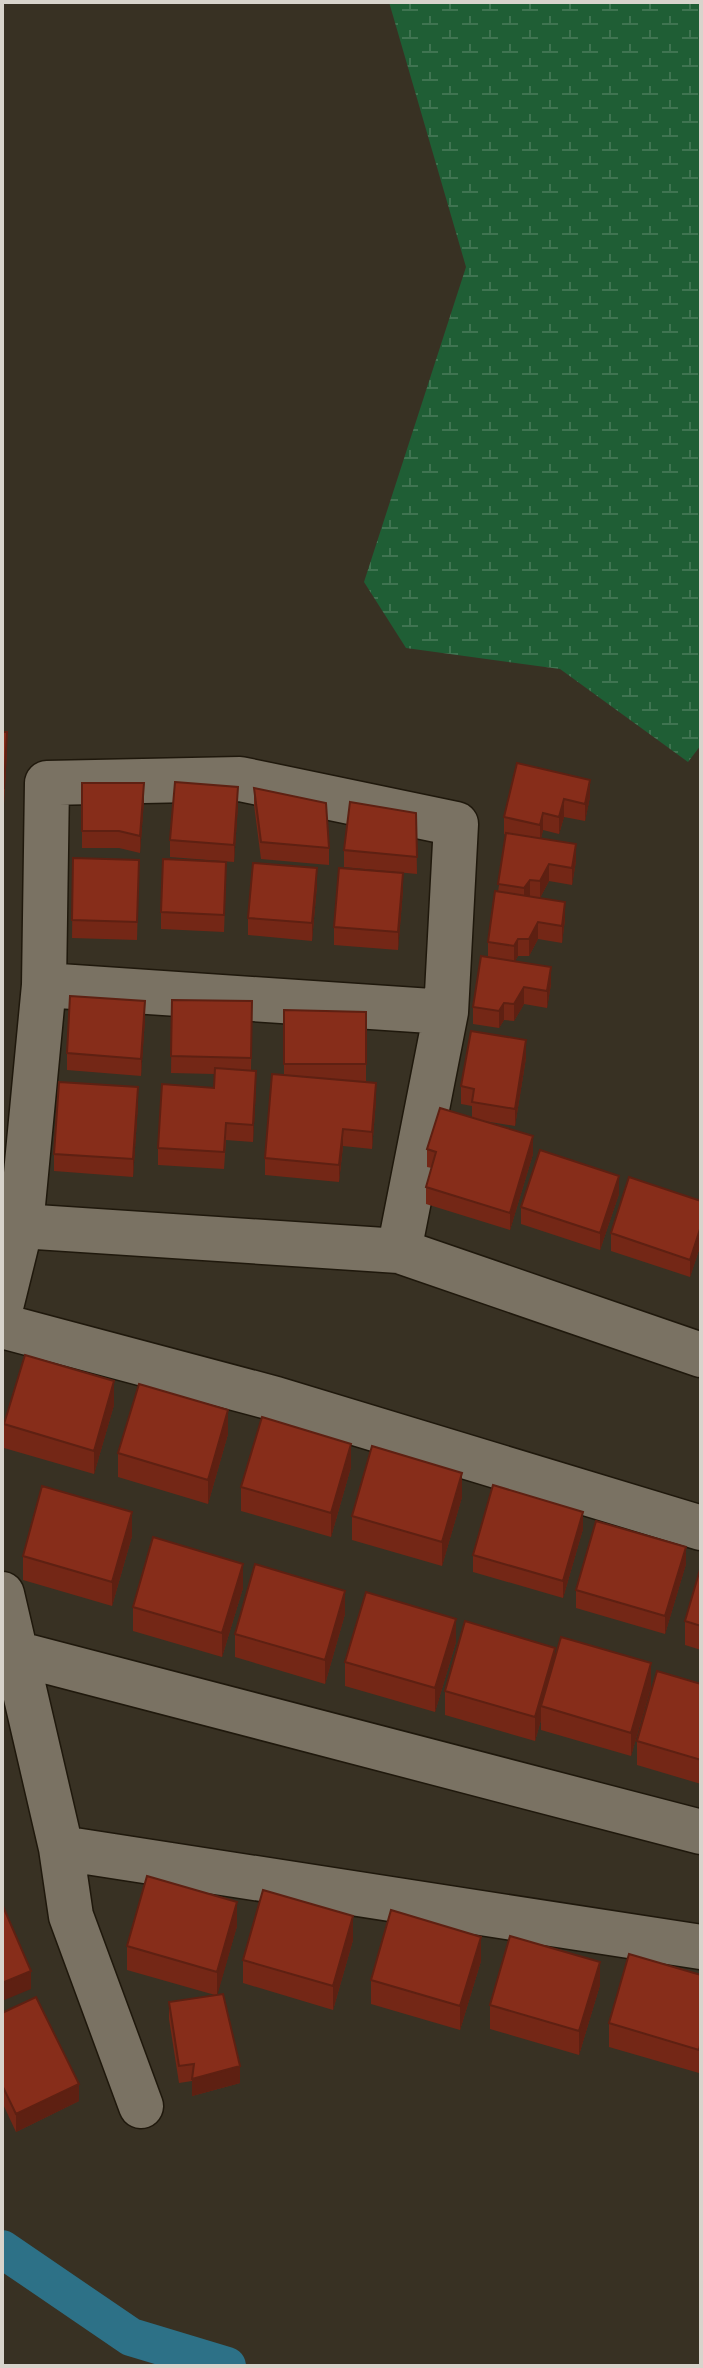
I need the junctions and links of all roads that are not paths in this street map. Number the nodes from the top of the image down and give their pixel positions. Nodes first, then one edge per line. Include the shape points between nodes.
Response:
1 (44, 985) junction
2 (446, 1012) junction
3 (21, 1226) junction
4 (399, 1251) junction
5 (2, 1303) edge
6 (2, 1326) edge
7 (701, 1355) edge
8 (701, 1528) edge
9 (2, 1594) edge
10 (15, 1653) junction
11 (701, 1832) edge
12 (61, 1848) junction
13 (701, 1947) edge
14 (141, 2106) dead end

1 - 2 street
1 - 2 street via 47,783 240,779 456,824
1 - 3 street
2 - 4 street
3 - 4 street
3 - 5 street
4 - 7 street
6 - 8 street via 276,1399
9 - 10 street
10 - 11 street
10 - 12 street
12 - 13 street
12 - 14 street via 71,1916

